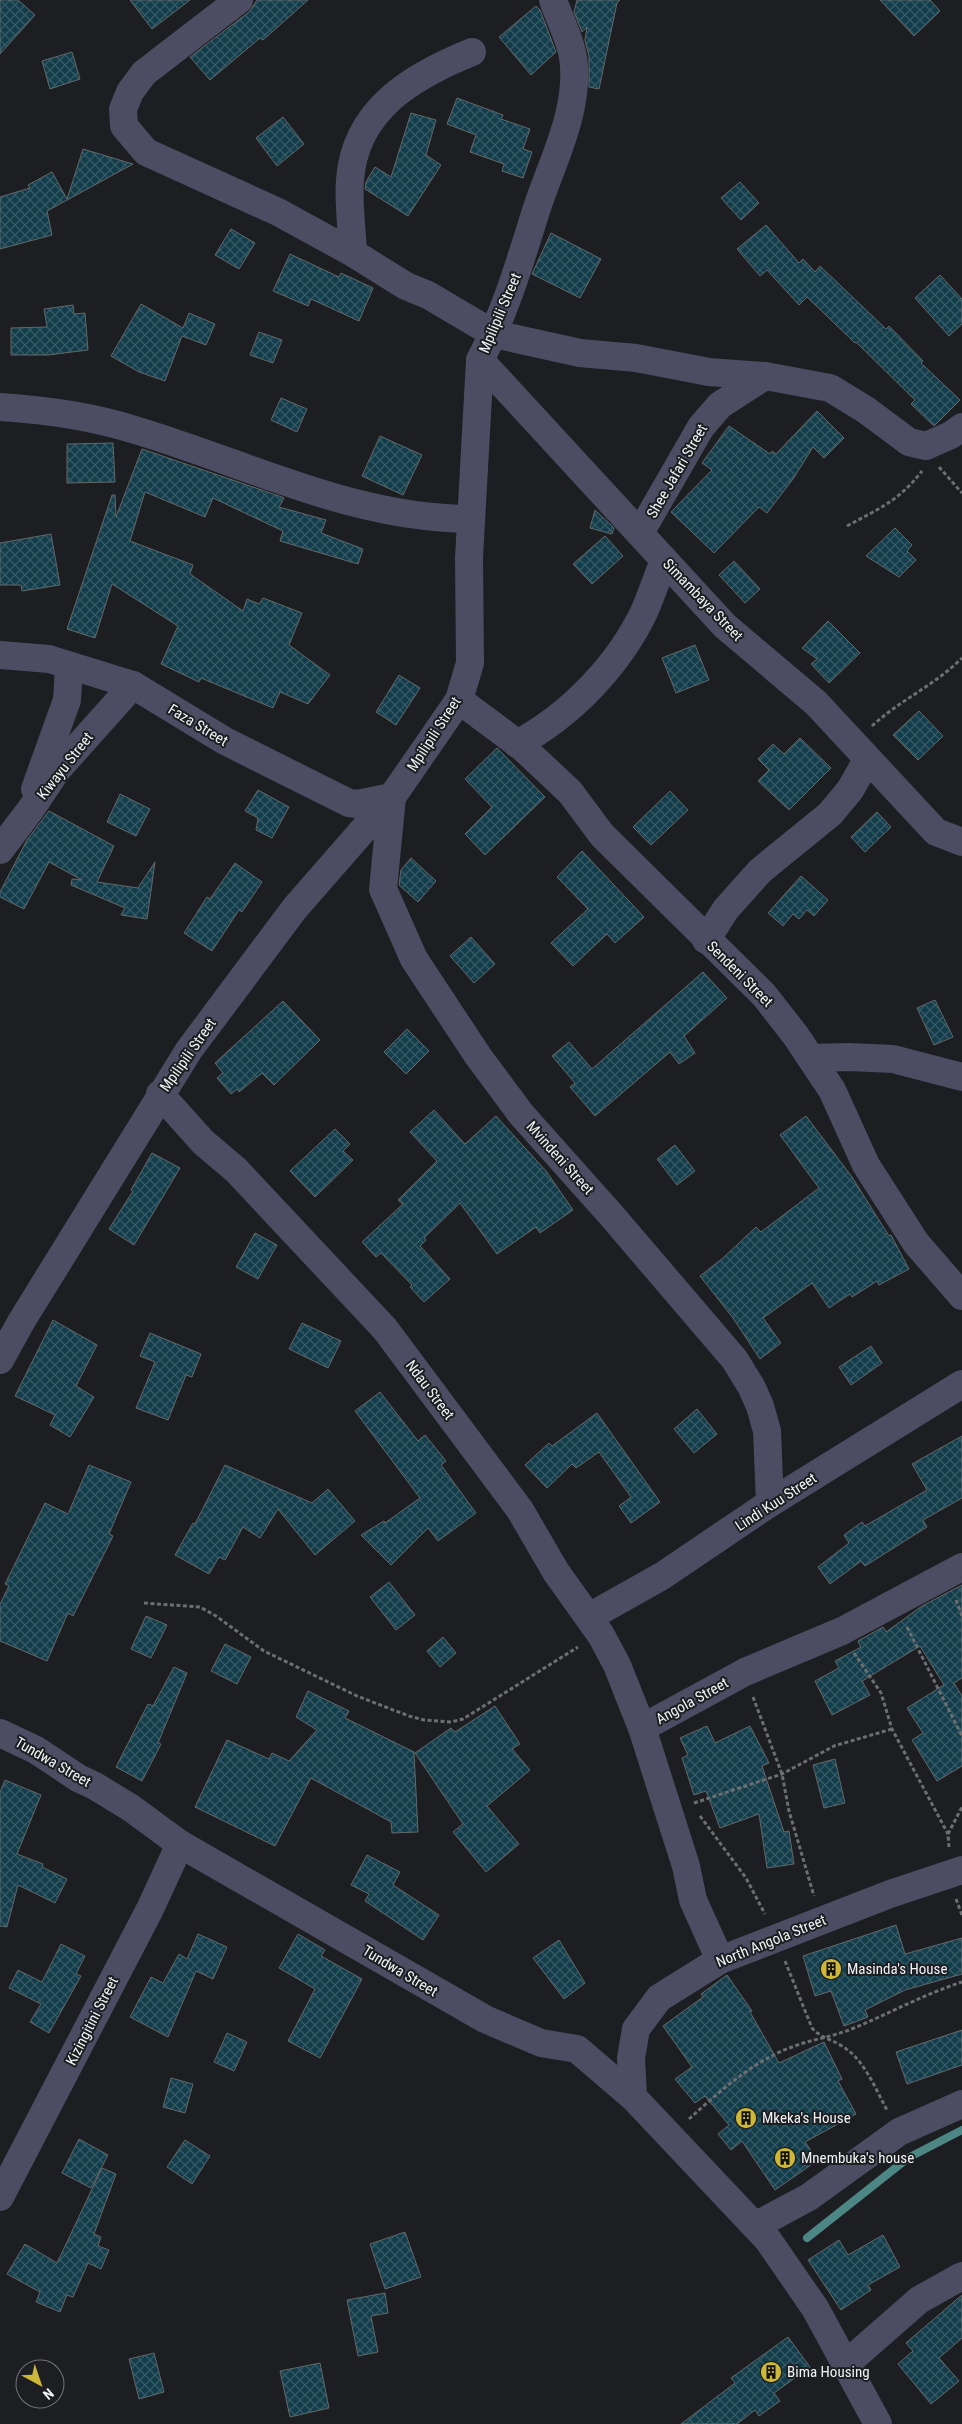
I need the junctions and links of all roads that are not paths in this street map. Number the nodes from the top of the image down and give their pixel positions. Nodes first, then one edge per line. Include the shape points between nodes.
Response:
1 (239, 0) edge
2 (553, 0) edge
3 (472, 52) dead end
4 (353, 253) junction
5 (494, 334) junction
6 (480, 360) junction
7 (765, 376) junction
8 (0, 407) edge
9 (962, 428) edge
10 (471, 519) junction
11 (640, 533) junction
12 (664, 560) junction
13 (0, 655) edge
14 (69, 666) junction
15 (133, 686) junction
16 (459, 700) junction
17 (517, 744) junction
18 (865, 757) junction
19 (392, 797) junction
20 (31, 809) junction
21 (962, 842) edge
22 (0, 850) edge
23 (706, 940) junction
24 (811, 1058) junction
25 (962, 1077) edge
26 (160, 1094) junction
27 (962, 1296) edge
28 (0, 1360) edge
29 (962, 1384) edge
30 (770, 1503) junction
31 (962, 1567) edge
32 (595, 1626) junction
33 (642, 1728) junction
34 (0, 1733) edge
35 (180, 1844) junction
36 (955, 1873) edge
37 (720, 1960) junction
38 (633, 2096) junction
39 (962, 2104) edge
40 (0, 2197) edge
41 (761, 2233) junction
42 (962, 2276) edge
43 (846, 2364) junction
44 (878, 2424) edge

1 - 4 street via 144,73 130,92 123,109 124,126 146,152 278,212
2 - 5 street, Mpilipili Street via 573,56 572,105 516,279
3 - 4 street via 407,83 368,124 354,152 350,181
4 - 5 street
5 - 6 street, Mpilipili Street
5 - 7 street via 580,353 636,358 709,372
6 - 10 street, Mpilipili Street
6 - 11 street, Simambaya Street
7 - 9 street via 830,388 909,442 926,446
7 - 11 street, Shee Jafari Street via 720,405 700,427
8 - 10 street via 51,410 134,429 308,490 392,513
10 - 16 street, Mpilipili Street via 470,663
11 - 12 street, Simambaya Street
12 - 17 street via 644,611 601,678 536,734
12 - 18 street, Simambaya Street via 725,626 816,703
13 - 14 street, Faza Street via 49,659
14 - 15 street, Faza Street
14 - 20 street via 67,700 43,764
15 - 19 street, Faza Street via 225,742 349,803
15 - 20 street, Kiwayu Street via 57,770
16 - 17 street, Sendeni Street
16 - 19 street, Mpilipili Street
17 - 23 street, Sendeni Street via 570,792 602,835
18 - 21 street, Simambaya Street via 936,832
18 - 23 street via 850,790 830,814 760,871 726,908
19 - 26 street, Mpilipili Street via 295,908
19 - 30 street, Mvindeni Street via 383,889 414,959 521,1114 735,1360 756,1397 767,1431
20 - 22 street, Kiwayu Street
23 - 24 street, Sendeni Street via 764,995
24 - 25 street via 893,1059
24 - 27 street, Sendeni Street via 832,1090 866,1165 916,1243
26 - 28 street, Mpilipili Street
26 - 32 street, Ndau Street via 385,1328 520,1510 541,1549
29 - 30 street, Lindi Kuu Street
30 - 32 street, Lindi Kuu Street
31 - 33 street, Angola Street via 842,1631 745,1672
32 - 33 street, Ndau Street via 617,1665
33 - 37 street, Angola Street via 694,1900
34 - 35 street, Tundwa Street via 36,1750 109,1795
35 - 38 street, Tundwa Street via 484,2020 541,2043 577,2049
35 - 40 street, Kizingitini Street via 150,1909
36 - 37 street, North Angola Street via 890,1894
37 - 38 street, North Angola Street via 659,1998 636,2029 630,2058
38 - 41 street, Tundwa Street
39 - 41 street via 899,2132
41 - 43 street, Tundwa Street via 815,2308
42 - 43 street via 919,2300
43 - 44 street, Tundwa Street

